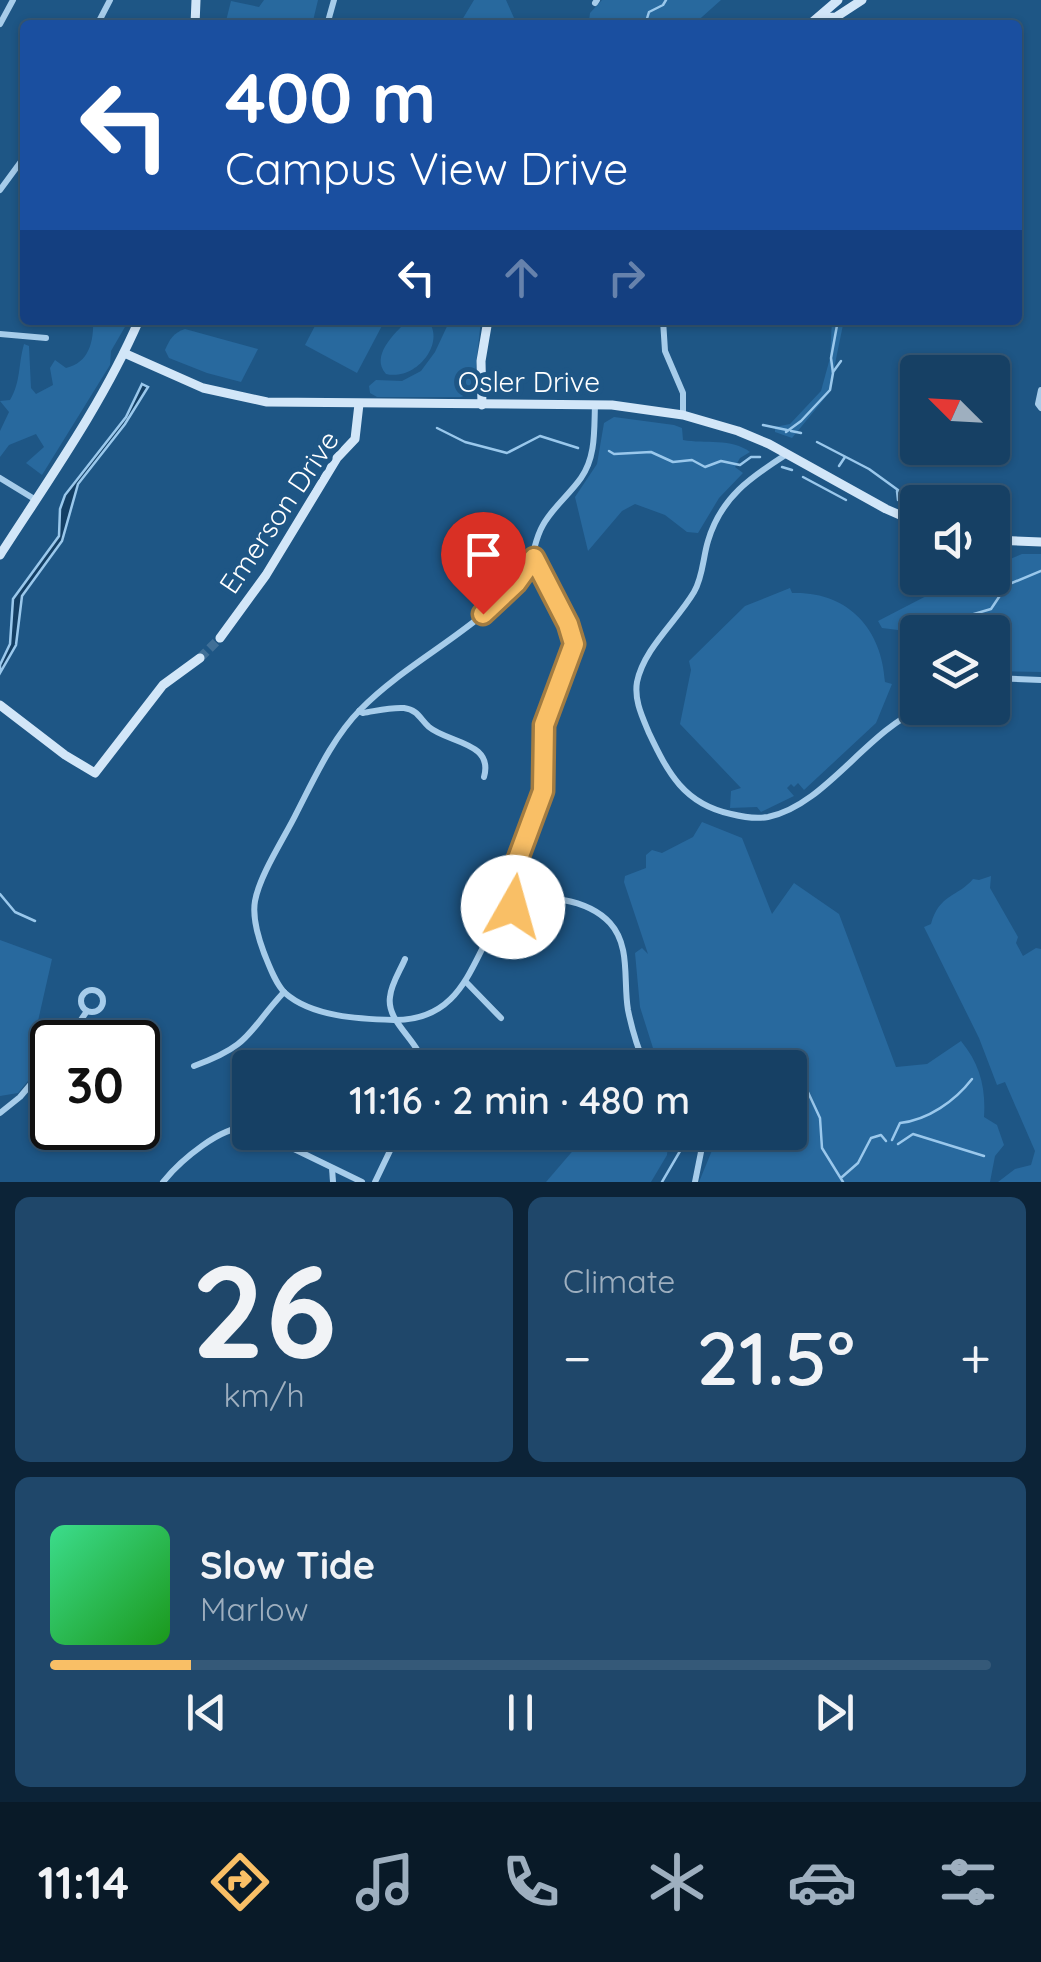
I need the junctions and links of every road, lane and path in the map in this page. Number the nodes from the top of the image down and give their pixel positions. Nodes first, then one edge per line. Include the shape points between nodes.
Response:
1 (13, 0) edge
2 (862, 0) edge
3 (826, 20) edge
4 (0, 24) edge
5 (20, 163) edge
6 (6, 183) junction
7 (0, 190) edge
8 (0, 200) edge
9 (137, 325) edge
10 (487, 325) edge
11 (662, 325) edge
12 (0, 334) edge
13 (46, 338) dead end
14 (124, 353) junction
15 (1041, 390) edge
16 (359, 404) junction
17 (482, 405) junction
18 (595, 405) junction
19 (1041, 408) edge
20 (682, 415) junction
21 (788, 454) junction
22 (0, 478) edge
23 (36, 500) junction
24 (900, 515) edge
25 (1010, 541) edge
26 (1041, 542) edge
27 (0, 555) edge
28 (534, 558) junction
29 (220, 638) tunnel mouth
30 (200, 658) tunnel mouth
31 (1010, 679) edge
32 (1041, 680) edge
33 (0, 704) edge
34 (359, 711) junction
35 (900, 720) edge
36 (484, 776) dead end
37 (513, 907) junction
38 (405, 960) dead end
39 (466, 982) junction
40 (284, 992) junction
41 (88, 1010) dead end
42 (501, 1018) dead end
43 (81, 1020) edge
44 (397, 1020) junction
45 (420, 1050) edge
46 (641, 1050) edge
47 (194, 1066) dead end
48 (30, 1086) edge
49 (0, 1113) edge
50 (232, 1130) edge
51 (298, 1150) edge
52 (390, 1150) edge
53 (700, 1150) edge
54 (332, 1166) junction
55 (163, 1182) edge
56 (333, 1182) edge
57 (362, 1182) edge
58 (375, 1182) edge
59 (696, 1182) edge

1 - 4 street
2 - 3 street
5 - 6 street
6 - 7 street
6 - 8 street
9 - 14 street
10 - 17 street
11 - 20 street via 665,351 683,393
12 - 13 street
14 - 16 street, Osler Drive via 237,398
14 - 23 street
15 - 19 street
16 - 17 street, Osler Drive
16 - 29 street, Emerson Drive via 356,439 339,455
17 - 18 street, Osler Drive
18 - 20 street, Osler Drive
18 - 28 street via 587,468 541,528
20 - 21 street, Osler Drive
21 - 24 street, Osler Drive
21 - 35 street via 728,498 695,590 640,674 638,702 664,767 703,805 770,816 802,802
22 - 23 street
23 - 27 street
25 - 26 street
28 - 34 street via 498,600
28 - 37 street via 574,644 544,725 543,791 510,880
30 - 33 street via 163,684 95,773
31 - 32 street
34 - 36 street via 417,712 430,728 480,753
34 - 40 street via 257,894 260,944
37 - 39 street via 486,937
37 - 46 street via 556,898 593,910 612,925 623,950 628,1009
38 - 44 street via 390,992
39 - 42 street
39 - 44 street via 440,1008
40 - 44 street via 323,1012
40 - 47 street via 246,1040
41 - 43 street
44 - 45 street
48 - 49 street
50 - 55 street via 195,1151
51 - 54 street
52 - 58 street
53 - 59 street
54 - 56 street
54 - 57 street

